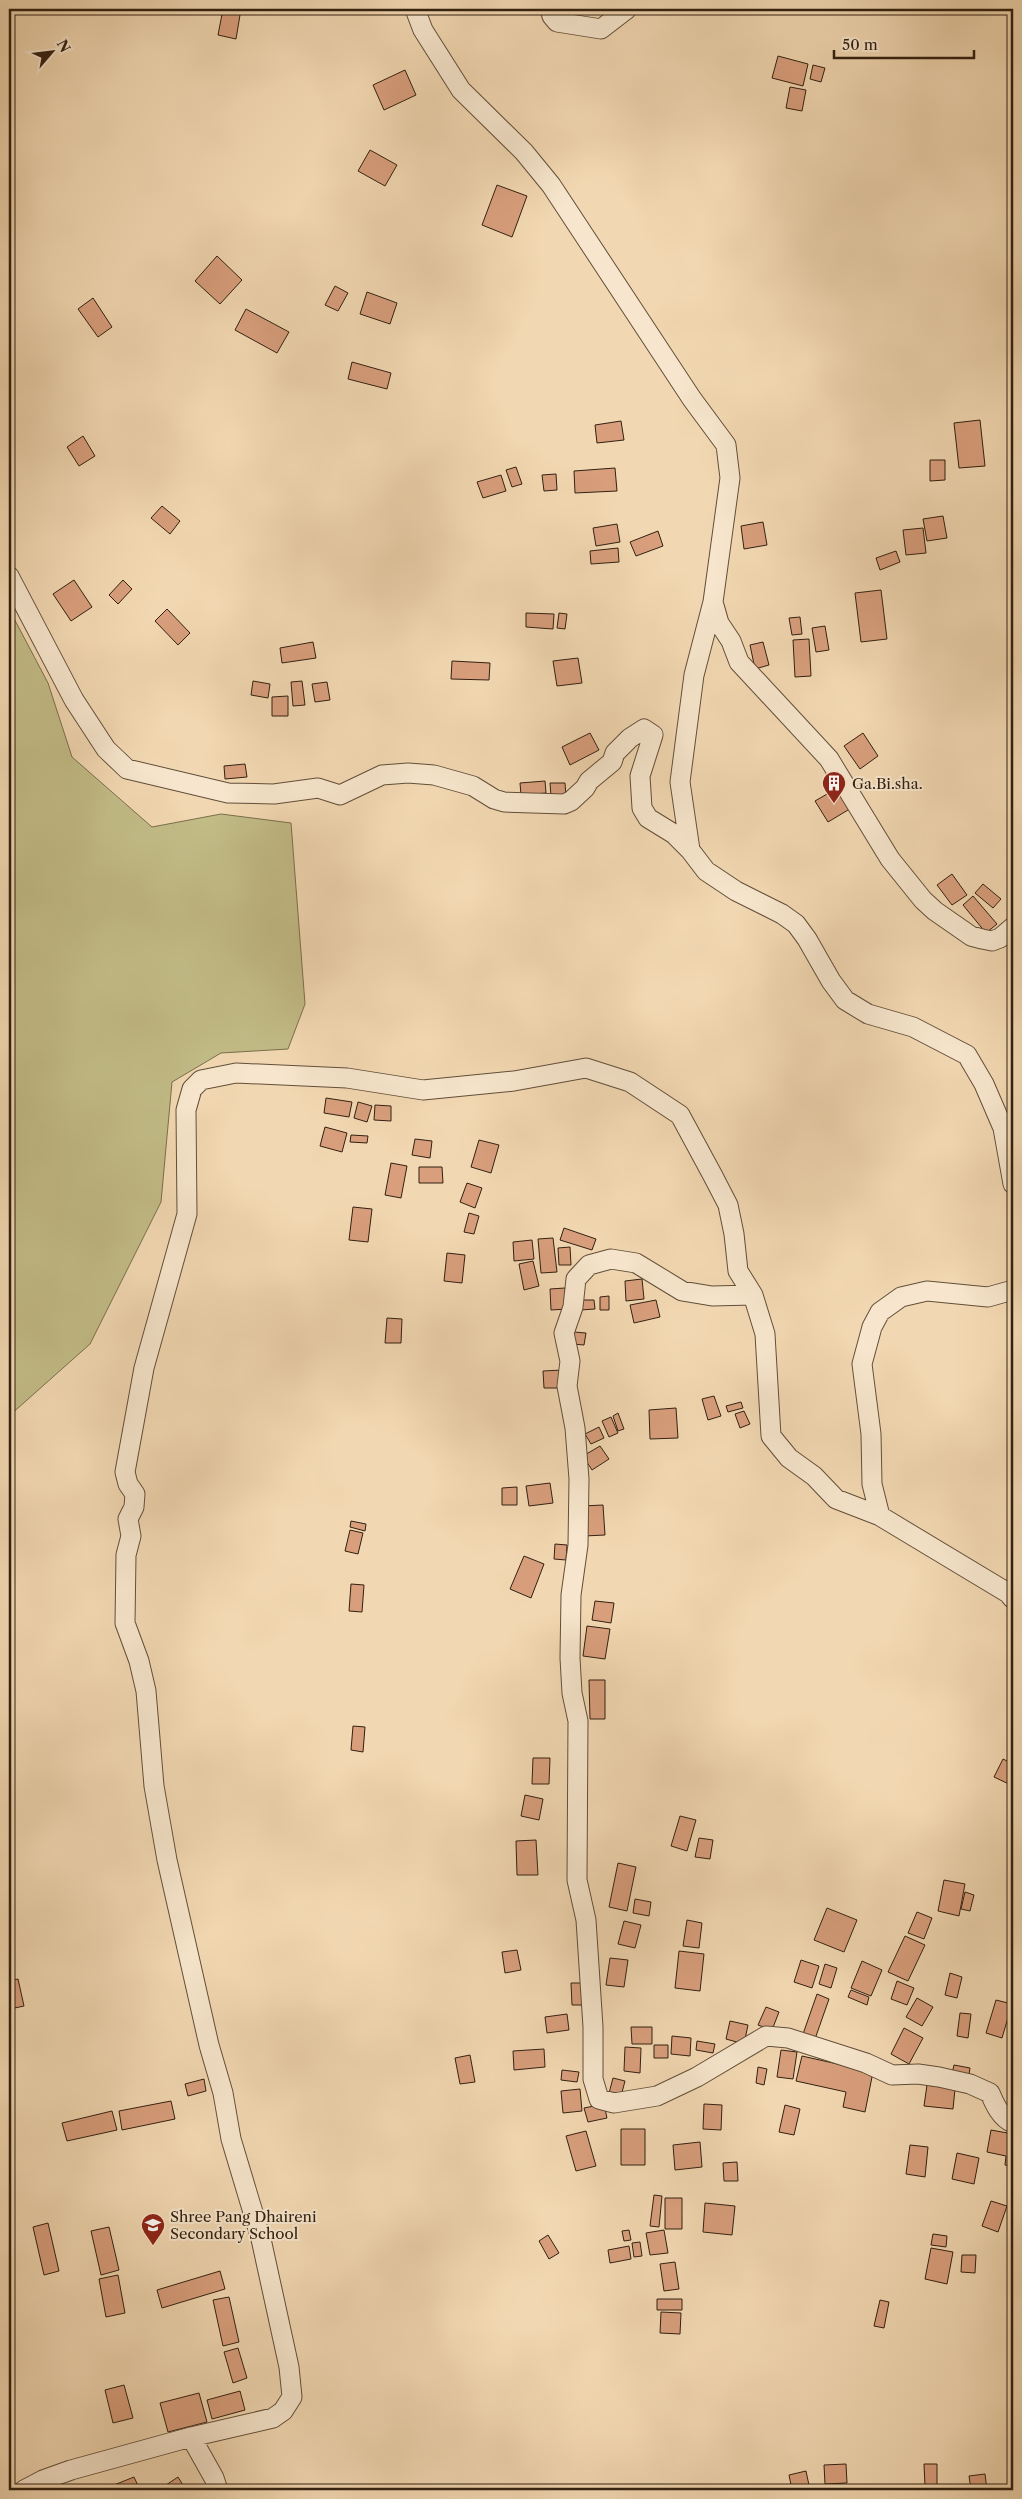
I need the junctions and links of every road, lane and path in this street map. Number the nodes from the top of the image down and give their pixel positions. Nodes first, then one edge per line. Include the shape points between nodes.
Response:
1 (415, 9) edge
2 (550, 9) edge
3 (627, 9) edge
4 (9, 576) edge
5 (713, 602) junction
6 (690, 850) junction
7 (1013, 927) edge
8 (1013, 1184) edge
9 (1013, 1290) edge
10 (754, 1295) junction
11 (880, 1516) junction
12 (1013, 1599) edge
13 (1013, 2123) edge
14 (191, 2437) junction
15 (24, 2490) edge
16 (218, 2490) edge

1 - 5 street via 423,30 461,90 524,152 551,185 692,399 726,445 730,478
2 - 3 street via 557,22 601,29
4 - 6 street via 74,700 106,750 128,769 228,794 274,794 318,788 340,795 382,775 434,775 473,786 504,802 564,804 612,762 615,753 630,738 644,729 654,735 640,776 642,808 648,818 674,834
5 - 6 street via 694,675 680,782
5 - 7 street via 719,623 739,662 829,759 890,859 934,912 971,936 982,939 1000,938
6 - 8 street via 706,871 796,924 846,1000 868,1014 913,1027 966,1055 984,1084 1003,1128
9 - 11 street via 988,1298 927,1291 901,1298 880,1312 872,1327 862,1364 871,1434 872,1484
10 - 11 street via 764,1334 771,1436 789,1458 814,1476 836,1499
10 - 13 street via 712,1296 682,1291 636,1263 611,1259 589,1265 576,1279 564,1334 570,1361 567,1386 575,1428 579,1480 570,1658 578,1721 578,1880 586,1920 593,2079 599,2099 614,2103 647,2099 697,2077 766,2036 788,2038 866,2063 892,2075 918,2074 970,2084 990,2093 997,2108
10 - 14 street via 738,1271 728,1204 680,1114 630,1082 586,1068 423,1090 347,1078 236,1073 201,1080 192,1089 186,1110 187,1214 144,1368 125,1472 135,1494 128,1520 131,1536 126,1555 125,1623 146,1691 154,1786 168,1860 231,2140 261,2239 289,2367 292,2397 283,2411 273,2418
11 - 12 street
14 - 15 street via 71,2470
14 - 16 street

